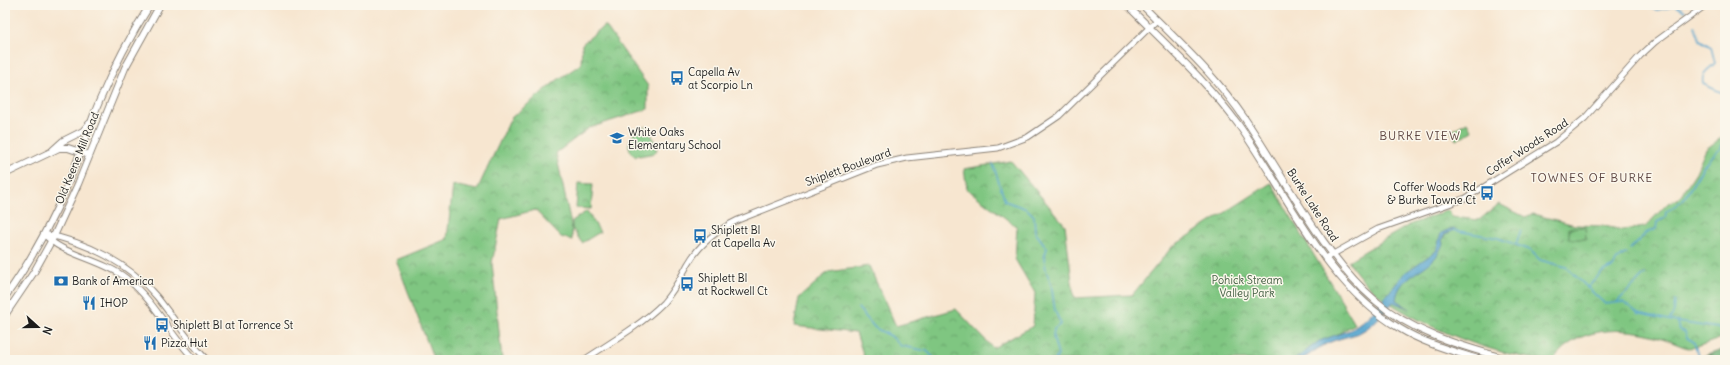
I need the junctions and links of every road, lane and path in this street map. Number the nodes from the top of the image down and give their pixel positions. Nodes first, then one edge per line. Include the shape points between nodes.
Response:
1 (150, 5) edge
2 (160, 5) edge
3 (1127, 5) edge
4 (1142, 5) edge
5 (1706, 5) edge
6 (1157, 20) junction
7 (1149, 27) junction
8 (96, 112) junction
9 (53, 150) junction
10 (81, 152) junction
11 (89, 155) junction
12 (5, 174) edge
13 (44, 234) junction
14 (54, 236) junction
15 (51, 242) junction
16 (1334, 254) junction
17 (1326, 258) junction
18 (5, 297) edge
19 (5, 315) edge
20 (195, 360) edge
21 (207, 360) edge
22 (584, 360) edge
23 (1481, 360) edge
24 (1510, 360) edge

1 - 8 main road, Old Keene Mill Road via 116,65
2 - 11 main road, Old Keene Mill Road via 125,68
3 - 7 main road, Burke Lake Road
4 - 6 main road, Burke Lake Road
5 - 16 street, Coffer Woods Road via 1640,56 1586,118 1560,139 1468,197 1378,229
6 - 7 street, Shiplett Boulevard
6 - 16 main road, Burke Lake Road via 1229,96
7 - 17 main road, Burke Lake Road via 1231,115
7 - 22 street, Shiplett Boulevard via 1059,116 1028,137 998,148 907,158 877,165 722,228 698,250 675,288 660,305 637,326
8 - 9 main road via 83,132 63,141
8 - 10 main road, Old Keene Mill Road
9 - 10 main road via 64,148
9 - 12 main road
10 - 11 main road
10 - 13 main road, Old Keene Mill Road
11 - 14 main road, Old Keene Mill Road
13 - 14 street
13 - 15 street
13 - 18 main road, Old Keene Mill Road
14 - 15 main road, Old Keene Mill Road
14 - 21 street via 123,265 150,289
15 - 19 main road, Old Keene Mill Road
15 - 20 street via 98,262 125,277 146,297
16 - 17 street, Coffer Woods Road
16 - 24 main road, Burke Lake Road via 1376,301 1418,328 1443,339
17 - 23 main road, Burke Lake Road via 1370,308 1386,320 1420,339

